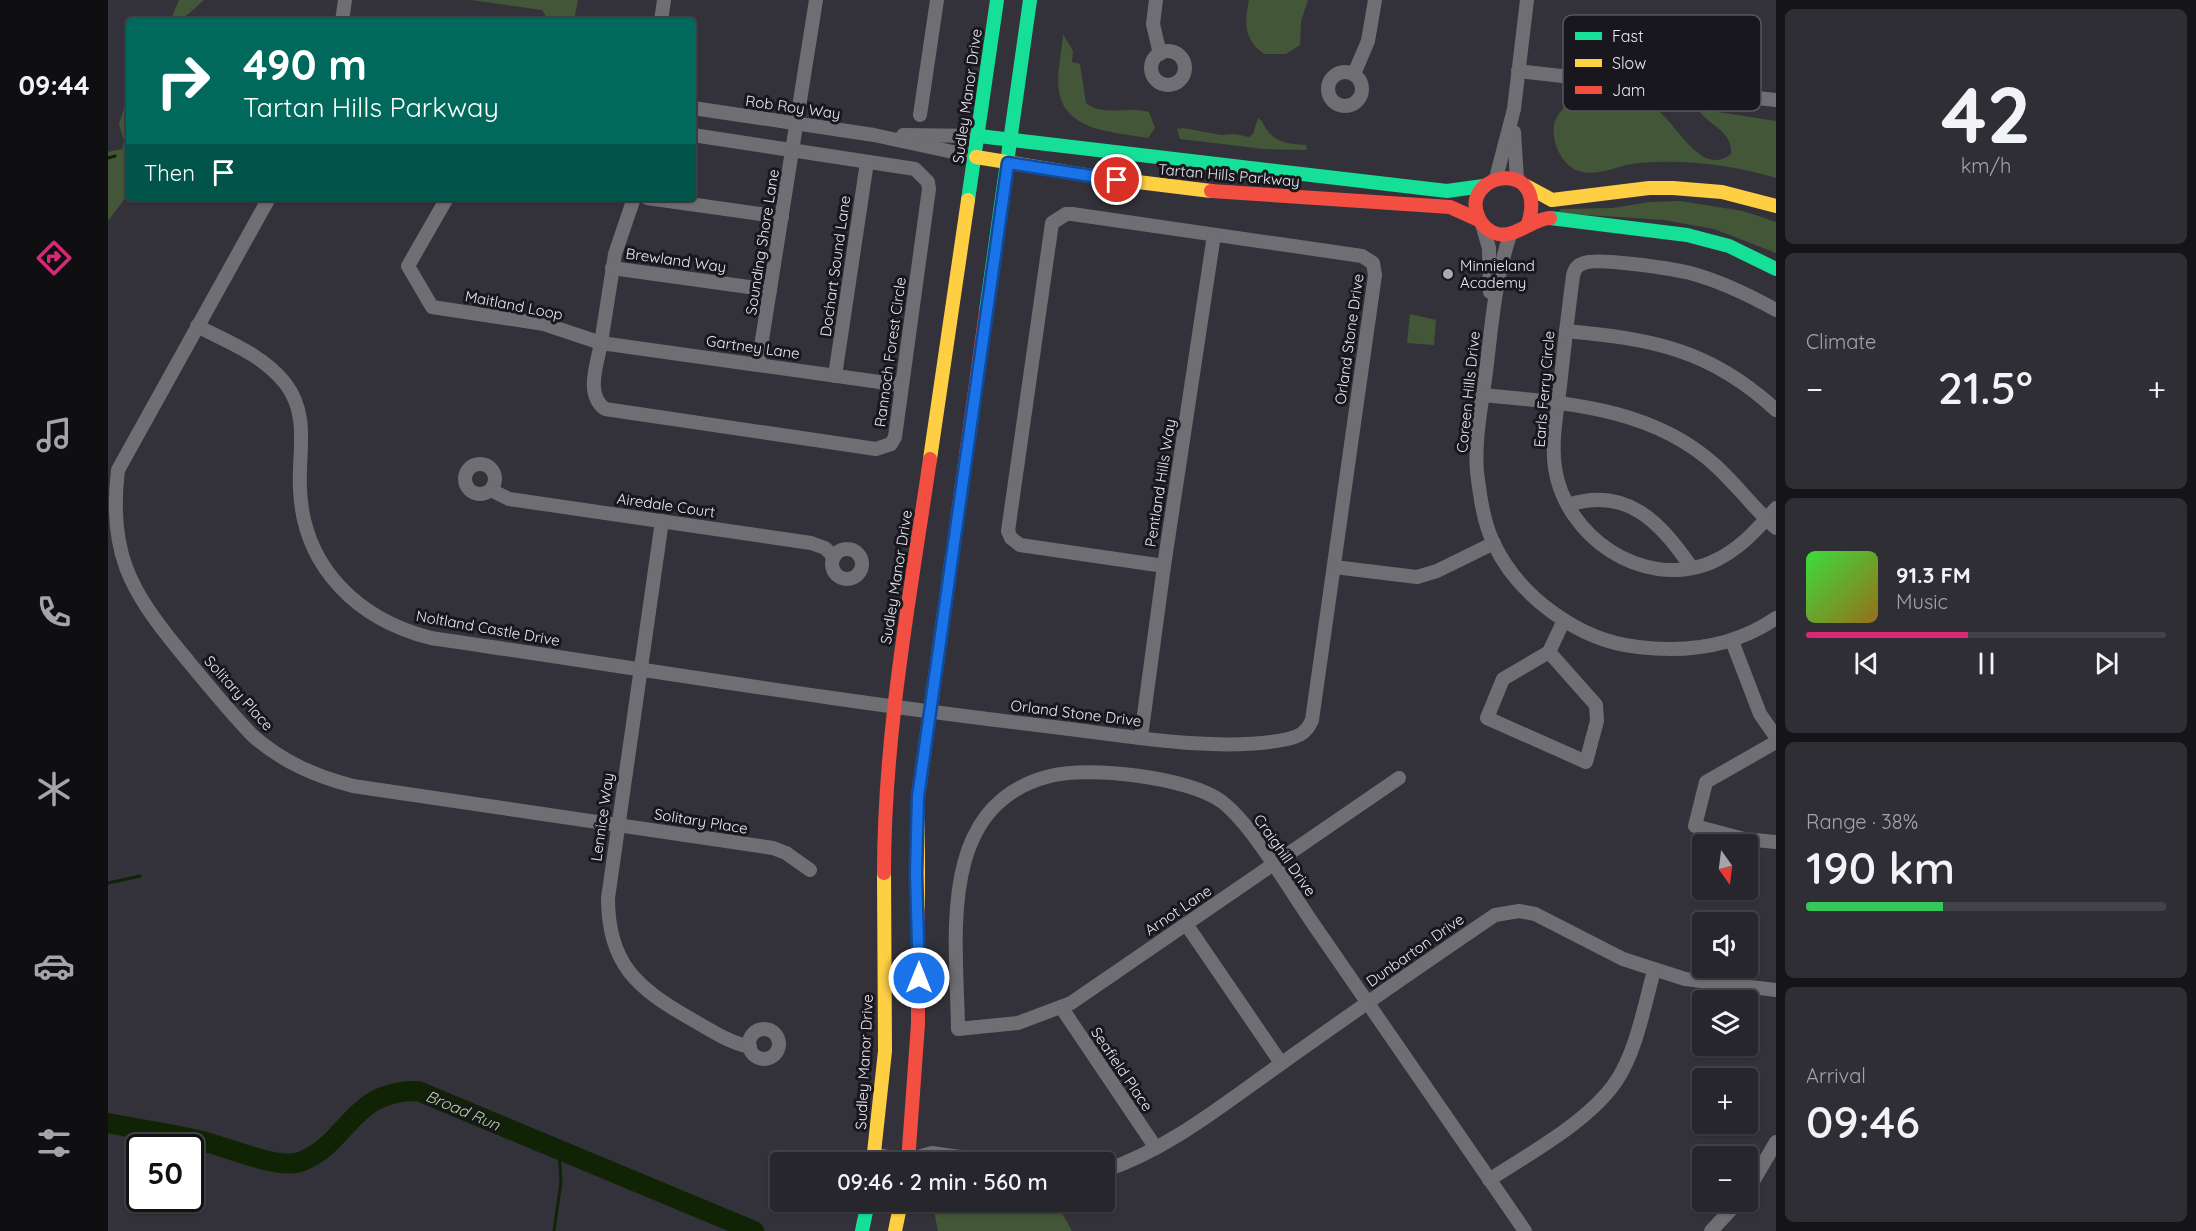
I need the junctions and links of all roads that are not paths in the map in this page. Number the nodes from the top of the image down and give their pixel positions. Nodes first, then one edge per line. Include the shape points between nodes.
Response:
1 (345, 0) edge
2 (664, 0) edge
3 (816, 0) edge
4 (937, 0) edge
5 (997, 0) edge
6 (1030, 0) edge
7 (1156, 0) edge
8 (1375, 0) edge
9 (1527, 0) edge
10 (342, 18) edge
11 (661, 18) edge
12 (1160, 54) dead end
13 (1518, 71) junction
14 (1354, 74) dead end
15 (1563, 76) edge
16 (1761, 98) edge
17 (1776, 100) edge
18 (1514, 109) junction
19 (698, 111) edge
20 (920, 115) dead end
21 (797, 124) junction
22 (696, 135) edge
23 (874, 135) junction
24 (979, 136) junction
25 (1011, 141) junction
26 (793, 151) junction
27 (976, 157) junction
28 (867, 162) junction
29 (1008, 163) junction
30 (1496, 178) junction
31 (1522, 183) junction
32 (1483, 186) junction
33 (267, 201) edge
34 (445, 201) edge
35 (633, 201) edge
36 (668, 201) edge
37 (1776, 206) edge
38 (782, 217) junction
39 (1481, 222) junction
40 (1528, 224) junction
41 (1214, 235) junction
42 (1510, 235) junction
43 (612, 268) junction
44 (1776, 269) edge
45 (770, 290) junction
46 (1493, 309) junction
47 (1776, 310) edge
48 (197, 326) junction
49 (1566, 331) junction
50 (601, 343) junction
51 (758, 365) junction
52 (835, 376) junction
53 (901, 385) junction
54 (1483, 395) junction
55 (1558, 402) junction
56 (1776, 410) edge
57 (491, 490) dead end
58 (1568, 505) junction
59 (1776, 508) edge
60 (662, 521) junction
61 (1771, 524) edge
62 (1494, 543) junction
63 (834, 556) dead end
64 (1164, 566) junction
65 (1334, 567) junction
66 (1691, 567) junction
67 (1776, 618) edge
68 (1564, 620) junction
69 (1732, 640) junction
70 (1549, 652) junction
71 (640, 669) junction
72 (894, 707) junction
73 (928, 712) junction
74 (1141, 737) junction
75 (1776, 737) edge
76 (1776, 742) edge
77 (1399, 778) dead end
78 (617, 825) junction
79 (1776, 842) edge
80 (1272, 866) junction
81 (810, 870) dead end
82 (1186, 924) junction
83 (1654, 971) junction
84 (1776, 990) edge
85 (1367, 1003) junction
86 (1061, 1007) junction
87 (958, 1029) joint
88 (750, 1047) dead end
89 (1281, 1063) junction
90 (1776, 1142) edge
91 (1156, 1148) junction
92 (875, 1152) edge
93 (910, 1152) edge
94 (1115, 1166) edge
95 (1758, 1173) edge
96 (1489, 1180) junction
97 (866, 1212) edge
98 (899, 1212) edge
99 (1729, 1212) edge
100 (862, 1231) edge
101 (895, 1231) edge
102 (1525, 1231) edge
103 (1711, 1231) edge

1 - 10 street
2 - 11 street
3 - 21 street, Sounding Shore Lane
4 - 20 street
5 - 24 main road, Sudley Manor Drive
6 - 25 main road
7 - 12 street via 1153,24
8 - 14 street via 1368,41
9 - 13 street
13 - 15 street
13 - 18 street
16 - 17 street
18 - 30 street
18 - 31 street
19 - 21 street, Rob Roy Way
21 - 23 street, Rob Roy Way
21 - 26 street, Sounding Shore Lane
22 - 26 street, Rannoch Forest Circle
23 - 24 street, Rob Roy Way
23 - 27 street, Rob Roy Way
24 - 25 main road, Tartan Hills Parkway
24 - 27 main road, Sudley Manor Drive
25 - 29 main road
25 - 32 main road, Tartan Hills Parkway via 1447,191
26 - 28 street, Rannoch Forest Circle
26 - 38 street, Sounding Shore Lane
27 - 29 main road, Tartan Hills Parkway
27 - 72 main road, Sudley Manor Drive
28 - 52 street, Dochart Sound Lane
28 - 53 street, Rannoch Forest Circle via 915,169 928,182
29 - 39 main road, Tartan Hills Parkway via 1229,193 1450,207
29 - 73 main road
30 - 31 main road
30 - 32 main road, Tartan Hills Parkway
31 - 37 main road via 1552,200 1673,188 1722,192
31 - 40 main road via 1533,197
32 - 39 main road via 1476,204
33 - 48 street, Solitary Place
34 - 50 street, Maitland Loop via 408,266 432,307 544,324
35 - 43 street
36 - 38 street
38 - 45 street, Sounding Shore Lane
39 - 42 main road, Tartan Hills Parkway via 1496,234
39 - 46 street, Coreen Hills Drive via 1489,248
40 - 42 main road
40 - 44 main road via 1566,218 1696,237 1724,244
41 - 64 street, Pentland Hills Way
41 - 64 street, Orland Stone Drive via 1072,214 1059,217 1050,230 1008,531 1020,545
41 - 65 street, Orland Stone Drive via 1362,256 1373,263 1375,275
42 - 46 street, Coreen Hills Drive
43 - 45 street, Brewland Way
43 - 50 street
45 - 51 street, Sounding Shore Lane
46 - 54 street, Coreen Hills Drive
47 - 49 street, Earls Ferry Circle via 1690,273 1591,261 1582,263 1574,272
48 - 71 street, Noltland Castle Drive via 259,358 292,395 302,428 300,490 306,531 332,580 359,606 391,625 431,638
48 - 78 street, Solitary Place via 124,456 113,489 110,525 117,562 134,596 232,714 273,753 330,780
49 - 55 street, Earls Ferry Circle
49 - 56 street via 1667,345 1716,366
50 - 51 street, Gartney Lane
50 - 53 street, Rannoch Forest Circle via 592,394 605,409 876,449 891,444 895,437
51 - 52 street, Gartney Lane
52 - 53 street, Gartney Lane
54 - 55 street
54 - 62 street, Coreen Hills Drive via 1477,469 1481,501
55 - 58 street, Earls Ferry Circle via 1555,469
55 - 61 street via 1631,418 1673,435 1715,465
57 - 60 street, Airedale Court via 509,499
58 - 66 street, Earls Ferry Circle via 1587,534 1619,555 1654,568
58 - 66 street via 1599,499 1643,513 1668,534
59 - 61 street, Earls Ferry Circle
60 - 63 street, Airedale Court via 811,543
60 - 71 street, Lennice Way
61 - 66 street, Earls Ferry Circle via 1738,548 1707,564
62 - 65 street via 1417,577
62 - 68 street, Coreen Hills Drive via 1526,587
64 - 74 street, Pentland Hills Way
65 - 74 street, Orland Stone Drive via 1312,720 1305,732 1274,741 1224,743
67 - 69 street, Coreen Hills Drive
68 - 69 street, Coreen Hills Drive via 1594,636 1626,646 1676,651
68 - 70 street
69 - 75 street via 1761,714
70 - 70 street via 1503,679 1487,718 1586,762 1597,721 1596,705
71 - 72 street, Noltland Castle Drive
71 - 78 street, Lennice Way
72 - 73 street, Noltland Castle Drive
72 - 92 main road, Sudley Manor Drive via 884,823 885,1051
73 - 74 street, Orland Stone Drive
73 - 93 main road via 918,797 918,1024
76 - 79 street via 1706,782 1695,826 1744,839
77 - 80 street, Arnot Lane
78 - 81 street, Solitary Place via 773,848
78 - 88 street, Lennice Way via 608,916 622,962 658,1000 728,1041
80 - 82 street, Arnot Lane
80 - 85 street, Craighill Drive
80 - 87 street, Craighill Drive via 1235,814 1202,790 1181,783 1080,772 1025,785 983,820 962,866 957,899
82 - 86 street, Arnot Lane
82 - 89 street
83 - 84 street, Dunbarton Drive via 1723,986
83 - 85 street, Dunbarton Drive via 1519,910 1495,915
83 - 96 street via 1617,1080 1587,1113
85 - 89 street, Dunbarton Drive
85 - 96 street, Craighill Drive
86 - 87 street, Arnot Lane via 1018,1023
86 - 91 street, Seafield Place
89 - 91 street, Dunbarton Drive
90 - 95 street
91 - 94 street, Dunbarton Drive
96 - 102 street, Craighill Drive
97 - 100 main road
98 - 101 main road
99 - 103 street

